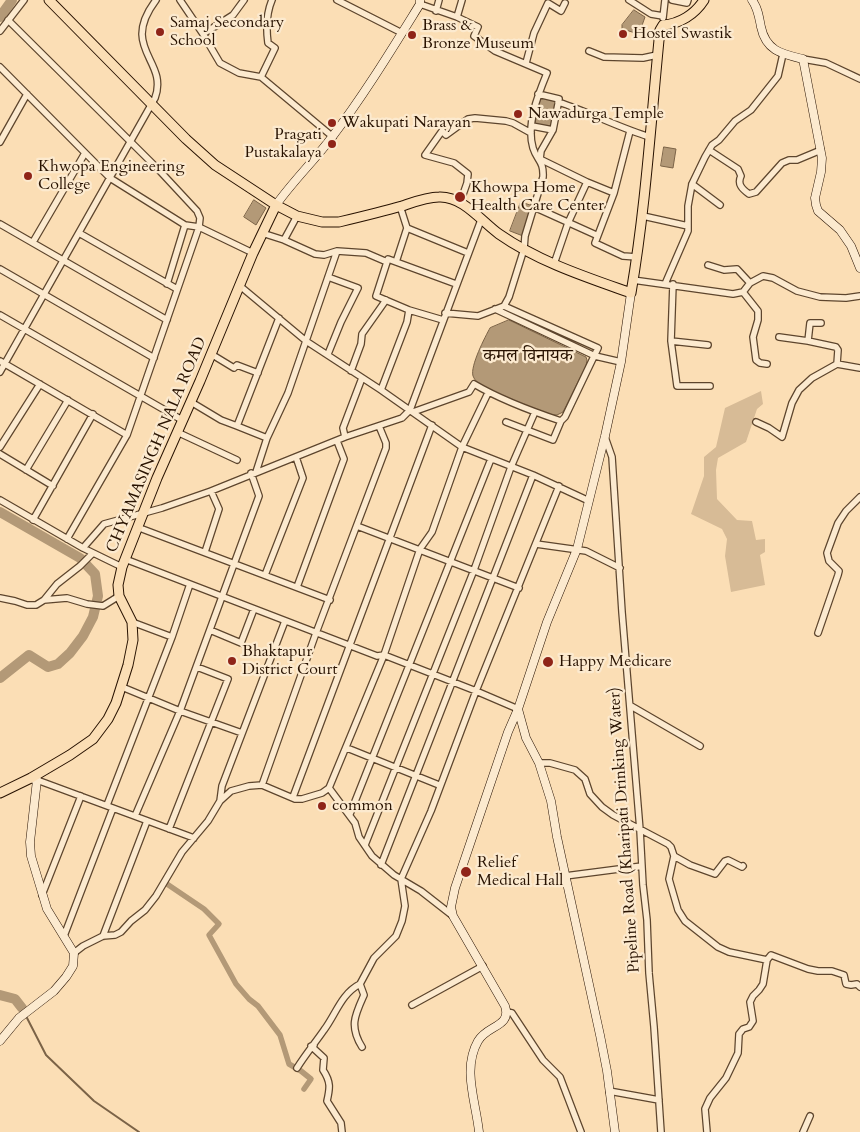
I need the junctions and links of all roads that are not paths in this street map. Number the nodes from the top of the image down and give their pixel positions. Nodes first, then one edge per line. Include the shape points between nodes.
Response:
1 (24, 0) edge
2 (48, 0) edge
3 (156, 0) edge
4 (180, 0) edge
5 (244, 0) edge
6 (272, 0) edge
7 (337, 0) edge
8 (439, 0) edge
9 (462, 0) edge
10 (629, 0) edge
11 (665, 0) edge
12 (672, 0) edge
13 (704, 0) edge
14 (752, 0) edge
15 (420, 2) edge
16 (688, 2) edge
17 (564, 3) dead end
18 (436, 11) junction
19 (457, 17) junction
20 (8, 20) junction
21 (663, 21) junction
22 (0, 30) edge
23 (402, 32) junction
24 (203, 34) junction
25 (589, 51) dead end
26 (783, 54) junction
27 (658, 55) junction
28 (803, 59) junction
29 (526, 63) junction
30 (0, 67) edge
31 (261, 77) junction
32 (860, 79) edge
33 (27, 94) junction
34 (538, 94) junction
35 (558, 102) junction
36 (152, 104) junction
37 (532, 126) junction
38 (553, 130) junction
39 (630, 131) junction
40 (531, 133) junction
41 (650, 136) junction
42 (333, 137) junction
43 (0, 142) edge
44 (130, 142) junction
45 (709, 150) junction
46 (821, 150) junction
47 (85, 153) junction
48 (540, 159) junction
49 (110, 178) junction
50 (587, 182) junction
51 (692, 184) junction
52 (614, 193) junction
53 (460, 203) junction
54 (276, 205) junction
55 (720, 205) dead end
56 (400, 206) junction
57 (534, 206) junction
58 (297, 216) junction
59 (643, 216) junction
60 (481, 220) junction
61 (568, 223) junction
62 (0, 224) edge
63 (185, 225) junction
64 (688, 226) junction
65 (199, 227) junction
66 (407, 228) junction
67 (79, 233) junction
68 (262, 233) junction
69 (596, 235) junction
70 (284, 240) junction
71 (33, 242) junction
72 (524, 249) junction
73 (336, 251) junction
74 (253, 253) junction
75 (468, 253) junction
76 (637, 257) junction
77 (64, 260) junction
78 (386, 262) junction
79 (396, 262) junction
80 (554, 264) junction
81 (708, 265) dead end
82 (860, 268) edge
83 (0, 269) edge
84 (328, 276) junction
85 (634, 280) junction
86 (167, 284) junction
87 (456, 284) junction
88 (665, 284) junction
89 (673, 284) junction
90 (750, 284) junction
91 (240, 286) junction
92 (177, 289) junction
93 (743, 292) junction
94 (631, 293) junction
95 (44, 294) junction
96 (860, 296) edge
97 (386, 300) junction
98 (504, 306) junction
99 (495, 309) junction
100 (409, 310) junction
101 (445, 313) junction
102 (0, 315) edge
103 (279, 318) junction
104 (167, 320) junction
105 (443, 320) junction
106 (821, 323) dead end
107 (24, 329) junction
108 (779, 337) dead end
109 (306, 341) junction
110 (671, 341) junction
111 (808, 341) junction
112 (708, 345) dead end
113 (211, 354) junction
114 (328, 354) junction
115 (594, 356) junction
116 (154, 358) junction
117 (2, 362) edge
118 (621, 362) junction
119 (767, 364) dead end
120 (837, 364) junction
121 (860, 368) edge
122 (351, 371) junction
123 (0, 372) edge
124 (258, 373) junction
125 (362, 378) junction
126 (40, 384) junction
127 (710, 386) dead end
128 (381, 390) junction
129 (488, 393) junction
130 (140, 396) junction
131 (68, 400) junction
132 (191, 402) junction
133 (412, 411) junction
134 (535, 412) junction
135 (93, 414) junction
136 (182, 420) junction
137 (506, 422) dead end
138 (561, 422) junction
139 (756, 422) dead end
140 (432, 425) junction
141 (238, 426) junction
142 (379, 426) junction
143 (527, 430) junction
144 (177, 432) junction
145 (127, 435) junction
146 (605, 436) junction
147 (345, 437) junction
148 (267, 438) junction
149 (337, 441) junction
150 (0, 447) edge
151 (462, 447) junction
152 (0, 454) edge
153 (296, 457) junction
154 (491, 459) junction
155 (236, 460) dead end
156 (511, 467) junction
157 (26, 470) junction
158 (253, 473) junction
159 (532, 475) junction
160 (53, 486) junction
161 (559, 486) junction
162 (211, 491) junction
163 (860, 497) edge
164 (0, 500) edge
165 (589, 501) junction
166 (142, 513) junction
167 (33, 520) junction
168 (357, 526) junction
169 (137, 528) junction
170 (390, 538) junction
171 (67, 539) junction
172 (536, 544) junction
173 (83, 548) junction
174 (420, 549) junction
175 (577, 550) junction
176 (206, 552) junction
177 (91, 556) junction
178 (451, 561) junction
179 (124, 563) junction
180 (235, 564) junction
181 (620, 568) junction
182 (474, 570) junction
183 (265, 575) junction
184 (493, 578) junction
185 (190, 584) junction
186 (297, 587) junction
187 (519, 588) junction
188 (119, 596) junction
189 (223, 597) junction
190 (0, 598) edge
191 (44, 600) junction
192 (330, 600) junction
193 (254, 609) junction
194 (285, 621) junction
195 (132, 622) junction
196 (210, 630) junction
197 (316, 633) junction
198 (818, 633) dead end
199 (172, 637) junction
200 (350, 646) junction
201 (384, 655) junction
202 (410, 666) junction
203 (197, 667) junction
204 (432, 673) junction
205 (452, 681) junction
206 (122, 687) junction
207 (476, 691) junction
208 (147, 698) junction
209 (631, 706) junction
210 (518, 709) junction
211 (180, 711) junction
212 (210, 722) junction
213 (242, 733) junction
214 (700, 746) dead end
215 (346, 748) junction
216 (373, 758) junction
217 (539, 763) junction
218 (395, 768) junction
219 (416, 777) junction
220 (34, 779) junction
221 (262, 785) junction
222 (440, 785) junction
223 (330, 788) junction
224 (0, 793) edge
225 (82, 796) junction
226 (292, 797) junction
227 (220, 801) junction
228 (110, 806) junction
229 (350, 814) junction
230 (135, 816) junction
231 (147, 821) junction
232 (168, 829) junction
233 (640, 830) junction
234 (194, 838) junction
235 (365, 845) junction
236 (674, 856) junction
237 (381, 865) junction
238 (642, 866) junction
239 (743, 866) dead end
240 (565, 876) junction
241 (402, 879) junction
242 (42, 895) junction
243 (454, 916) junction
244 (64, 936) junction
245 (103, 936) junction
246 (74, 953) junction
247 (766, 960) junction
248 (483, 966) junction
249 (360, 984) junction
250 (860, 986) edge
251 (412, 1005) dead end
252 (507, 1012) junction
253 (0, 1041) edge
254 (314, 1045) junction
255 (362, 1047) dead end
256 (297, 1068) dead end
257 (609, 1091) junction
258 (659, 1100) junction
259 (810, 1116) dead end
260 (342, 1132) edge
261 (479, 1132) edge
262 (581, 1132) edge
263 (614, 1132) edge
264 (661, 1132) edge
265 (707, 1132) edge
266 (803, 1132) edge

1 - 20 street
2 - 36 main road
3 - 36 street via 142,30 142,46 158,83
4 - 24 street
5 - 24 street via 233,15
6 - 31 street via 266,31 268,43 275,48
7 - 23 street
8 - 18 street
9 - 19 street
10 - 21 street
11 - 21 street
12 - 16 street
13 - 21 main road via 690,15 676,22
14 - 26 main road via 766,42
15 - 18 street
15 - 23 main road
17 - 29 street via 560,10 548,4 534,33
18 - 19 street
19 - 29 street via 478,27 474,36 495,51
20 - 22 street
20 - 44 street
21 - 27 main road
23 - 42 main road
24 - 31 street via 220,63 239,73
25 - 27 street via 609,57
26 - 28 main road
26 - 45 street via 778,76 751,110
27 - 41 main road
28 - 32 street via 826,63
28 - 46 main road
29 - 34 street via 547,73
30 - 33 street
31 - 42 street
33 - 43 street
33 - 47 street
34 - 35 street via 559,99
34 - 37 street
35 - 38 street
35 - 39 street
36 - 44 street
36 - 54 main road via 200,153
37 - 38 street
37 - 40 street
38 - 48 street
39 - 41 street
39 - 52 street
40 - 48 street via 534,150
40 - 53 street via 506,121 475,118 468,119 446,135 442,131 425,155 454,163 468,174
41 - 59 main road
42 - 54 main road
44 - 49 street
44 - 65 street via 197,211
45 - 46 street via 738,169 741,188 749,194 756,192 782,163
45 - 51 street
46 - 82 main road via 816,205 818,211 840,230
47 - 49 street
47 - 71 street
48 - 50 street
48 - 57 street via 543,177
49 - 63 street
49 - 67 street
50 - 52 street
50 - 61 street
51 - 55 street
51 - 64 street
52 - 69 street
53 - 56 main road via 438,196
53 - 60 main road
54 - 58 main road
54 - 68 main road, CHYAMASINGH NALA ROAD
56 - 58 main road via 339,222
56 - 66 street
57 - 61 street
57 - 72 street
58 - 70 street
59 - 64 street
59 - 76 main road
60 - 72 main road
60 - 75 street
61 - 69 street
61 - 80 street
62 - 71 street
63 - 65 street
63 - 86 street
64 - 88 street
65 - 74 street
65 - 92 street
66 - 75 street
66 - 79 street
67 - 77 street
67 - 86 street
68 - 70 street
68 - 74 main road, CHYAMASINGH NALA ROAD
69 - 76 street via 595,243 623,256
70 - 73 street via 315,254
71 - 77 street
72 - 80 main road
72 - 98 street
73 - 78 street via 366,253
73 - 84 street
74 - 91 main road, CHYAMASINGH NALA ROAD
75 - 87 street
76 - 85 main road
77 - 95 street
77 - 104 street
78 - 79 street via 388,259
78 - 97 street via 376,296
79 - 87 street
80 - 94 main road
81 - 90 street via 724,270 736,269
83 - 95 street
84 - 109 street
84 - 114 street via 358,288
85 - 88 street
85 - 94 main road
86 - 92 street
87 - 101 street
88 - 89 street
89 - 93 street via 722,294
89 - 110 street
90 - 93 street
90 - 96 street via 763,276 820,297
91 - 103 street
91 - 113 main road, CHYAMASINGH NALA ROAD
92 - 104 street
93 - 119 street via 758,311 753,337 756,360
94 - 118 main road
95 - 107 street
95 - 116 street
97 - 100 street
97 - 122 street via 362,334
98 - 99 street
98 - 115 street via 598,348
99 - 101 street via 478,316
99 - 115 street
100 - 105 street
100 - 128 street
101 - 105 street
102 - 107 street
103 - 109 street
103 - 124 street
104 - 116 street
105 - 133 street
106 - 111 street via 810,323
107 - 117 street
107 - 130 street
108 - 111 street
109 - 114 street
109 - 148 street via 288,393
110 - 112 street
110 - 127 street via 677,386
111 - 120 street via 836,347
113 - 124 street via 234,368 237,365
113 - 132 main road, CHYAMASINGH NALA ROAD
114 - 122 street
115 - 118 street
115 - 138 street
116 - 130 street
117 - 123 street
117 - 126 street
118 - 146 main road
120 - 121 street
120 - 139 street via 812,378 799,390 782,437
122 - 125 street
124 - 141 street
125 - 128 street
125 - 147 street via 343,428
126 - 131 street
126 - 150 street
128 - 133 street
129 - 133 street via 474,384 469,392
129 - 134 street
129 - 151 street
130 - 136 street
130 - 145 street
131 - 135 street
131 - 157 street
132 - 136 main road, CHYAMASINGH NALA ROAD
132 - 141 street
133 - 140 street
133 - 142 street
134 - 138 street
134 - 143 street
135 - 145 street
135 - 160 street
136 - 144 main road, CHYAMASINGH NALA ROAD
137 - 143 street
138 - 143 street via 552,440
140 - 151 street
140 - 170 street
141 - 148 street
142 - 147 street
142 - 168 street via 386,448
143 - 156 street
144 - 155 street
144 - 166 main road, CHYAMASINGH NALA ROAD
145 - 171 street
146 - 165 main road
146 - 181 street, Pipeline Road (Kharipati Drinking Water) via 612,457
147 - 149 street
148 - 158 street
149 - 153 street
149 - 186 street via 344,459
151 - 154 street
151 - 174 street via 432,532
152 - 157 street
153 - 158 street
153 - 183 street via 303,478
154 - 156 street
154 - 178 street
156 - 159 street
156 - 182 street
157 - 160 street
158 - 162 street
158 - 180 street via 259,496
159 - 161 street
159 - 184 street
160 - 167 street
161 - 165 street
161 - 172 street
162 - 166 street
162 - 176 street via 219,509
163 - 198 street via 838,523 827,553 829,561 839,571
164 - 167 street
165 - 175 main road
166 - 169 main road, CHYAMASINGH NALA ROAD
166 - 173 street via 104,524
167 - 171 street
168 - 170 street
168 - 192 street
169 - 176 street
169 - 179 main road, CHYAMASINGH NALA ROAD
170 - 174 street
170 - 200 street
171 - 173 street
172 - 175 street
172 - 187 street
173 - 177 street
174 - 178 street
174 - 201 street
175 - 181 street via 586,551
175 - 210 main road via 547,622
176 - 180 street
177 - 179 street
177 - 191 street via 57,584
178 - 182 street
178 - 202 street
179 - 185 street
179 - 188 main road, CHYAMASINGH NALA ROAD via 118,585
180 - 183 street
180 - 189 street
181 - 209 street, Pipeline Road (Kharipati Drinking Water)
182 - 184 street
182 - 204 street
183 - 186 street
184 - 187 street
184 - 205 street
185 - 189 street
185 - 199 street
186 - 192 street
187 - 207 street
188 - 191 street via 103,606 67,598
188 - 195 main road
189 - 193 street
189 - 196 street
190 - 191 street via 27,605 36,605
192 - 197 street
193 - 194 street
193 - 196 street via 241,643
194 - 197 street
194 - 213 street
195 - 199 street
195 - 206 main road via 133,640
196 - 203 street
197 - 200 street
197 - 221 street
199 - 208 street
200 - 201 street via 377,656
200 - 226 street
201 - 202 street
201 - 215 street
202 - 204 street
202 - 216 street
203 - 211 street
203 - 212 street via 228,679
204 - 205 street
204 - 218 street
205 - 207 street
205 - 219 street
206 - 208 street
206 - 220 main road via 108,719 93,739
207 - 210 street
207 - 222 street
208 - 211 street
208 - 228 street
209 - 214 street
209 - 233 street, Pipeline Road (Kharipati Drinking Water)
210 - 217 main road via 526,738
210 - 243 main road via 455,888 451,907
211 - 212 street
211 - 230 street
212 - 213 street
212 - 232 street
213 - 227 street via 222,786
215 - 216 street
215 - 223 street
216 - 218 street
216 - 229 street
217 - 233 street via 575,770 585,779 595,801
217 - 240 main road
218 - 219 street
218 - 235 street
219 - 222 street
219 - 237 street
220 - 224 main road
220 - 225 street
220 - 242 main road via 30,842
221 - 226 street
221 - 227 street via 231,791
222 - 241 street
223 - 226 street via 308,798
223 - 229 street
225 - 228 street
225 - 242 street
227 - 234 street
228 - 230 street
228 - 244 street
229 - 235 street
230 - 231 street
231 - 232 street
231 - 245 street
232 - 234 street
233 - 236 street via 668,844
233 - 238 street, Pipeline Road (Kharipati Drinking Water)
234 - 245 street via 144,910 121,932
235 - 237 street
236 - 239 street via 715,874 725,861
236 - 247 street via 669,879 678,910 685,921 718,947
237 - 241 street
238 - 240 street
238 - 258 street, Pipeline Road (Kharipati Drinking Water)
240 - 257 main road
241 - 243 street
241 - 249 street via 405,906 402,921 396,936 374,958
242 - 244 main road
243 - 248 main road
244 - 246 main road
245 - 246 street
246 - 253 main road via 73,966 66,977 54,991 19,1018
247 - 250 street via 771,955 808,969 832,971 844,976 846,984
247 - 265 street via 763,984 750,1002 753,1021 739,1034 738,1053 705,1109
248 - 251 street
248 - 252 main road
249 - 254 street via 351,988
249 - 255 street via 364,995 354,1020
252 - 261 main road via 504,1022 481,1037 470,1060
252 - 262 street via 512,1013 543,1060 560,1077
254 - 256 street
254 - 260 street via 324,1058 323,1070 329,1078 327,1101 341,1123
257 - 258 street
257 - 263 main road
258 - 264 street, Pipeline Road (Kharipati Drinking Water)
259 - 266 street

